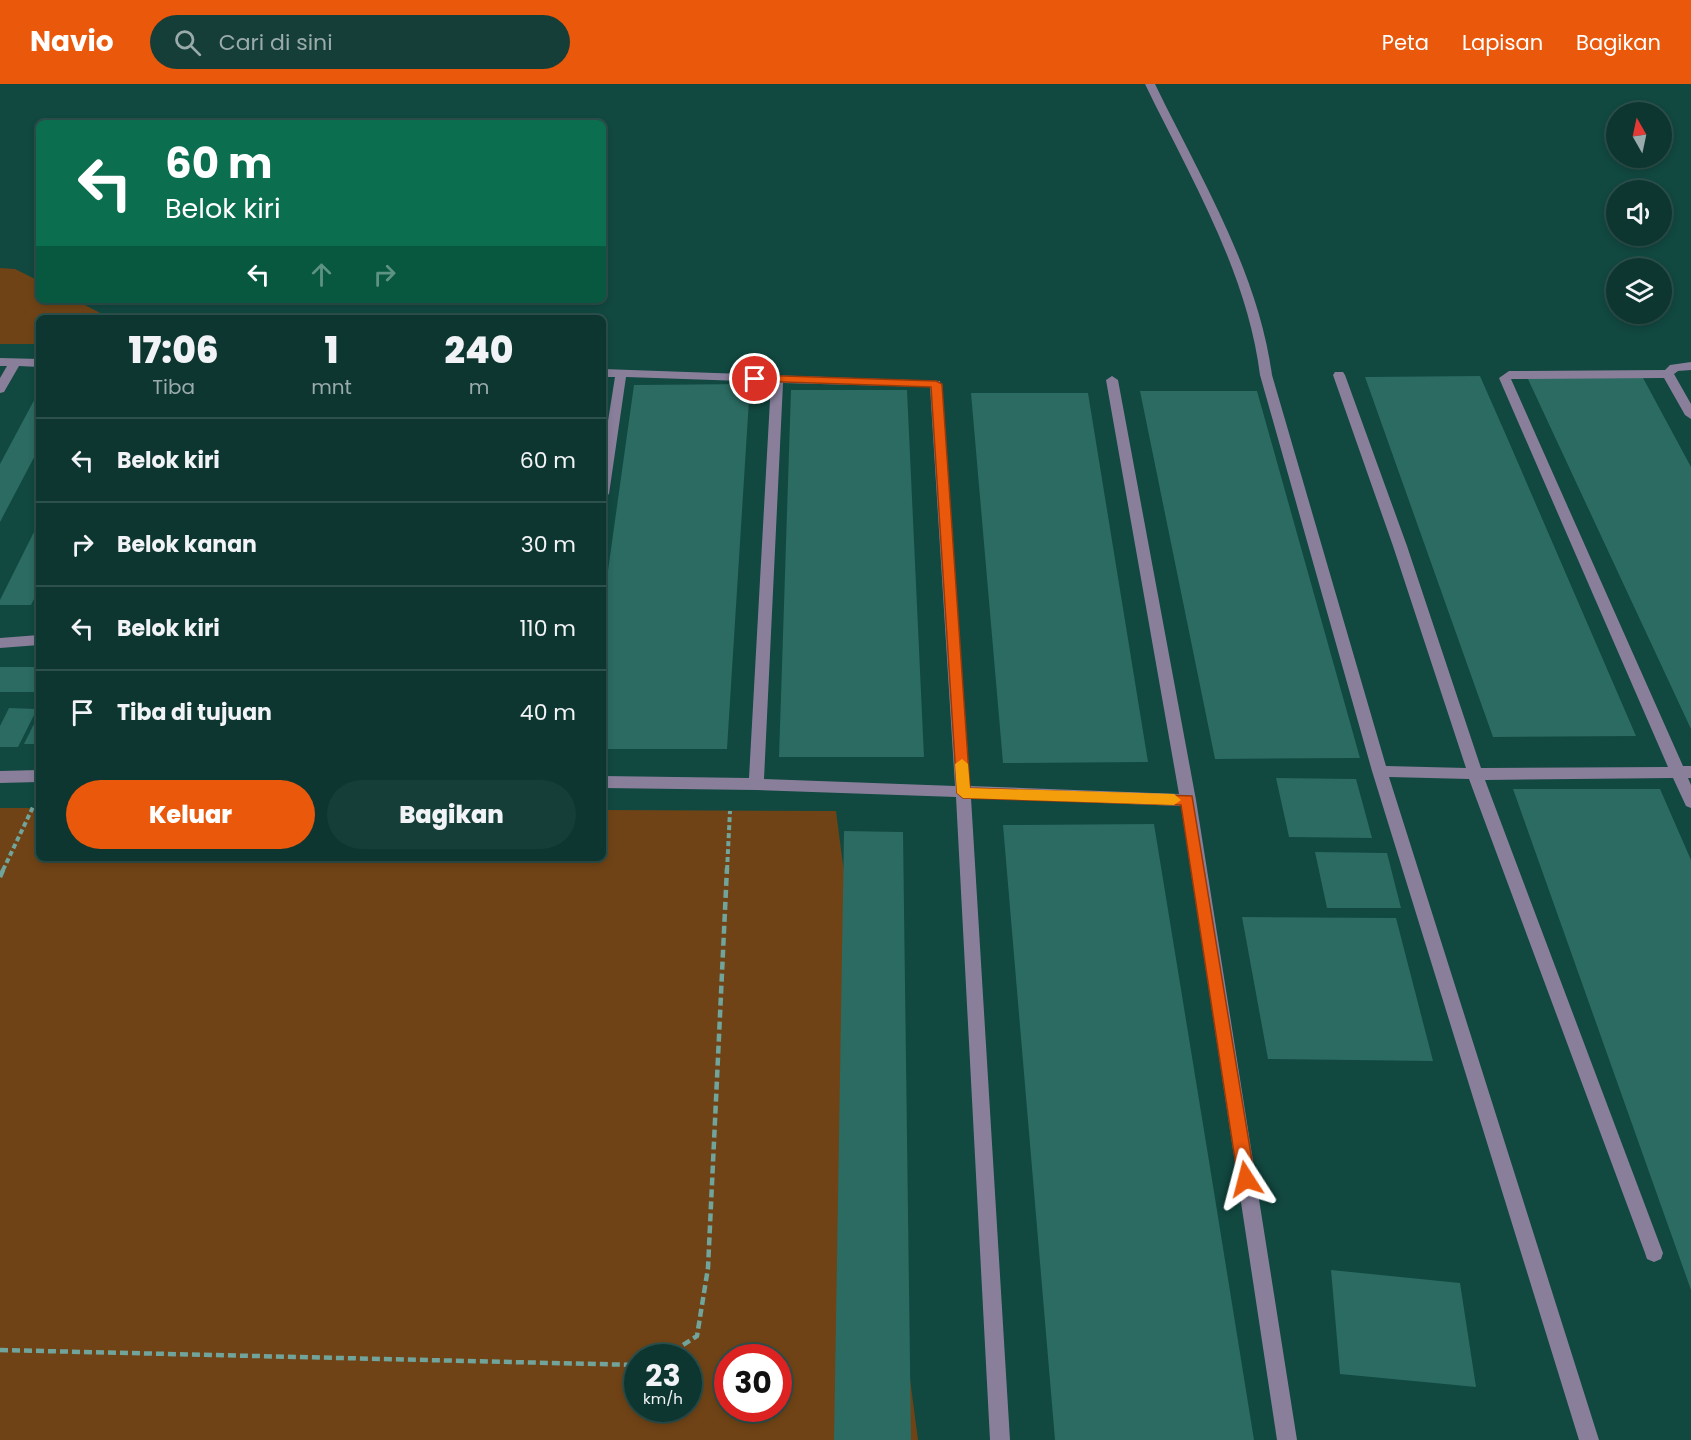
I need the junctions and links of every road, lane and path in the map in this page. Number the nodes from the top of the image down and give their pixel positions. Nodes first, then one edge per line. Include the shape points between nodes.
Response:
1 (1150, 84) edge
2 (0, 362) edge
3 (15, 362) junction
4 (36, 363) edge
5 (1691, 366) edge
6 (606, 373) edge
7 (621, 374) junction
8 (1668, 374) junction
9 (1339, 375) dead end
10 (777, 380) junction
11 (1112, 380) dead end
12 (0, 389) edge
13 (1691, 415) edge
14 (606, 474) edge
15 (36, 640) edge
16 (0, 643) edge
17 (1380, 771) junction
18 (1685, 772) edge
19 (1475, 774) junction
20 (36, 776) edge
21 (0, 777) edge
22 (606, 782) edge
23 (732, 783) junction
24 (756, 784) junction
25 (963, 793) junction
26 (1188, 800) junction
27 (1691, 801) edge
28 (34, 804) dead end
29 (0, 877) edge
30 (1654, 1253) dead end
31 (685, 1344) edge
32 (0, 1350) edge
33 (624, 1365) edge
34 (1000, 1440) edge
35 (1287, 1440) edge
36 (1589, 1440) edge

1 - 17 street via 1242,275 1262,337 1266,375
2 - 3 street
3 - 4 street
3 - 12 street
5 - 8 street via 1674,368
6 - 7 street
7 - 10 street
7 - 14 street
8 - 13 street
8 - 18 street via 1524,374 1505,378
9 - 19 street
10 - 24 street
10 - 25 street via 936,384
11 - 26 street
15 - 16 street
17 - 19 street
17 - 36 street
18 - 19 street
18 - 27 street
19 - 30 street
20 - 21 street
22 - 23 street
23 - 24 street
23 - 31 path via 708,1268 697,1336
24 - 25 street
25 - 26 street
25 - 34 street
26 - 35 street
28 - 29 path
32 - 33 path

